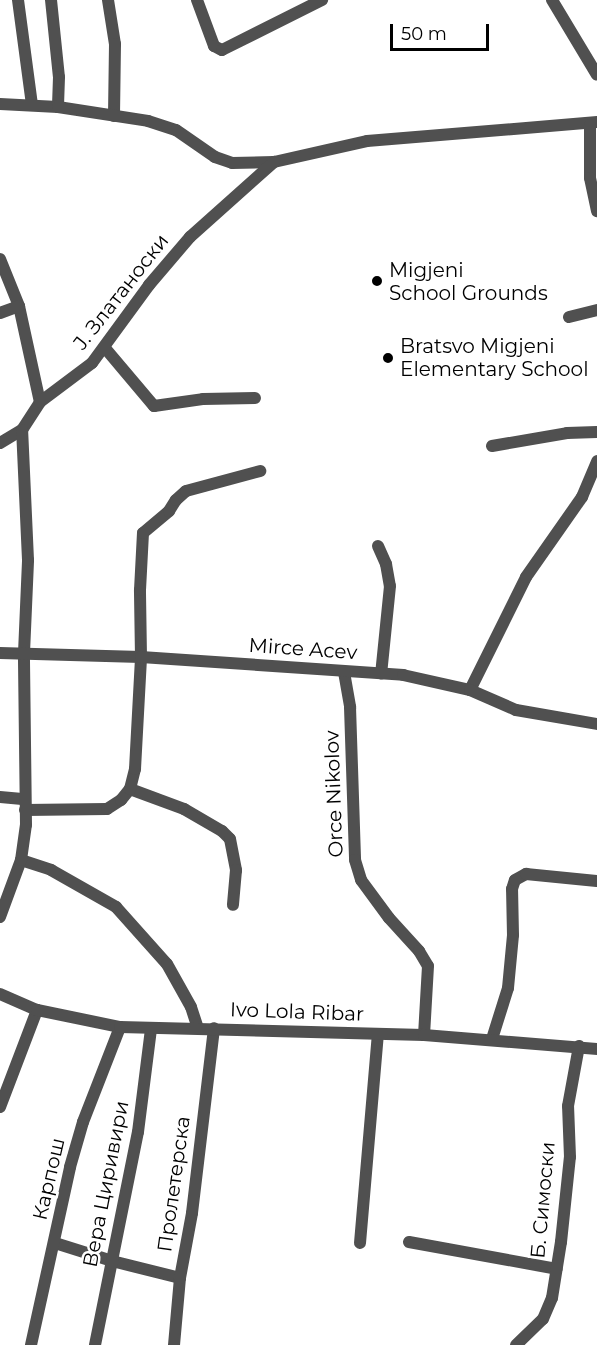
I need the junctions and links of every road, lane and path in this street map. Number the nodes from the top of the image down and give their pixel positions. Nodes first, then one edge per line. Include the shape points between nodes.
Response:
1 (18, 0) edge
2 (51, 0) edge
3 (108, 0) edge
4 (197, 0) edge
5 (322, 0) edge
6 (552, 0) edge
7 (597, 75) edge
8 (0, 104) edge
9 (32, 105) junction
10 (58, 107) junction
11 (114, 116) junction
12 (593, 124) edge
13 (273, 162) junction
14 (597, 211) edge
15 (0, 259) edge
16 (19, 306) junction
17 (597, 310) edge
18 (0, 313) edge
19 (569, 317) dead end
20 (105, 348) junction
21 (255, 398) dead end
22 (40, 402) junction
23 (22, 430) junction
24 (597, 432) edge
25 (0, 443) edge
26 (492, 446) dead end
27 (597, 461) edge
28 (260, 471) dead end
29 (378, 546) dead end
30 (0, 653) edge
31 (24, 653) junction
32 (141, 657) junction
33 (344, 672) junction
34 (381, 674) junction
35 (470, 690) junction
36 (597, 724) edge
37 (130, 789) junction
38 (0, 796) edge
39 (25, 805) junction
40 (21, 860) junction
41 (597, 881) edge
42 (233, 905) dead end
43 (0, 917) edge
44 (0, 994) edge
45 (38, 1010) junction
46 (120, 1027) junction
47 (198, 1028) junction
48 (214, 1028) junction
49 (151, 1029) junction
50 (378, 1035) junction
51 (424, 1035) junction
52 (492, 1039) junction
53 (579, 1046) junction
54 (597, 1049) edge
55 (0, 1107) edge
56 (409, 1242) dead end
57 (55, 1243) junction
58 (360, 1243) dead end
59 (112, 1261) junction
60 (557, 1269) junction
61 (180, 1278) junction
62 (32, 1345) edge
63 (94, 1345) edge
64 (174, 1345) edge
65 (516, 1345) edge

1 - 9 street
2 - 10 street via 59,76
3 - 11 street via 115,44
4 - 5 street via 214,46 222,50
6 - 7 street
8 - 9 street
9 - 10 street
10 - 11 street
11 - 13 street via 176,130 215,157 232,163
12 - 13 street via 367,141
12 - 14 street via 590,178
13 - 20 street, Ј. Златаноски via 190,237 127,313
15 - 16 street
16 - 18 street
16 - 22 street
17 - 19 street
20 - 21 street via 154,406 203,399
20 - 22 street, Ј. Златаноски via 92,363
22 - 23 street, Ј. Златаноски
23 - 25 street, Ј. Златаноски
23 - 31 street via 28,560
24 - 26 street
27 - 35 street via 582,497 526,577
28 - 32 street via 186,491 143,533
29 - 34 street via 390,586
30 - 31 street, Mirce Acev
31 - 32 street, Mirce Acev
31 - 39 street
32 - 33 street, Mirce Acev
32 - 37 street via 135,769
33 - 34 street, Mirce Acev
33 - 51 street, Orce Nikolov via 350,707 354,860 366,886 428,966
34 - 35 street, Mirce Acev via 438,681
35 - 36 street, Mirce Acev via 516,710
37 - 39 street via 107,809
37 - 42 street via 184,809 230,839 236,870
38 - 39 street
39 - 40 street
40 - 43 street
40 - 47 street via 51,870 116,907 166,964 192,1007
41 - 52 street via 526,874 515,880 508,988
44 - 45 street, Ivo Lola Ribar
45 - 46 street, Ivo Lola Ribar
45 - 55 street
46 - 49 street, Ivo Lola Ribar
46 - 57 street, Карпош via 83,1122
47 - 48 street, Ivo Lola Ribar
47 - 49 street, Ivo Lola Ribar
48 - 50 street, Ivo Lola Ribar
48 - 61 street, Пролетерска via 192,1213
49 - 59 street, Вера Циривири via 138,1132
50 - 51 street, Ivo Lola Ribar
50 - 58 street
51 - 52 street, Ivo Lola Ribar
52 - 53 street, Ivo Lola Ribar
53 - 54 street, Ivo Lola Ribar
53 - 60 street, Б. Симоски via 568,1106 570,1157
56 - 60 street
57 - 59 street
57 - 62 street, Карпош
59 - 61 street
59 - 63 street, Вера Циривири
60 - 65 street, Б. Симоски via 543,1320
61 - 64 street, Пролетерска

